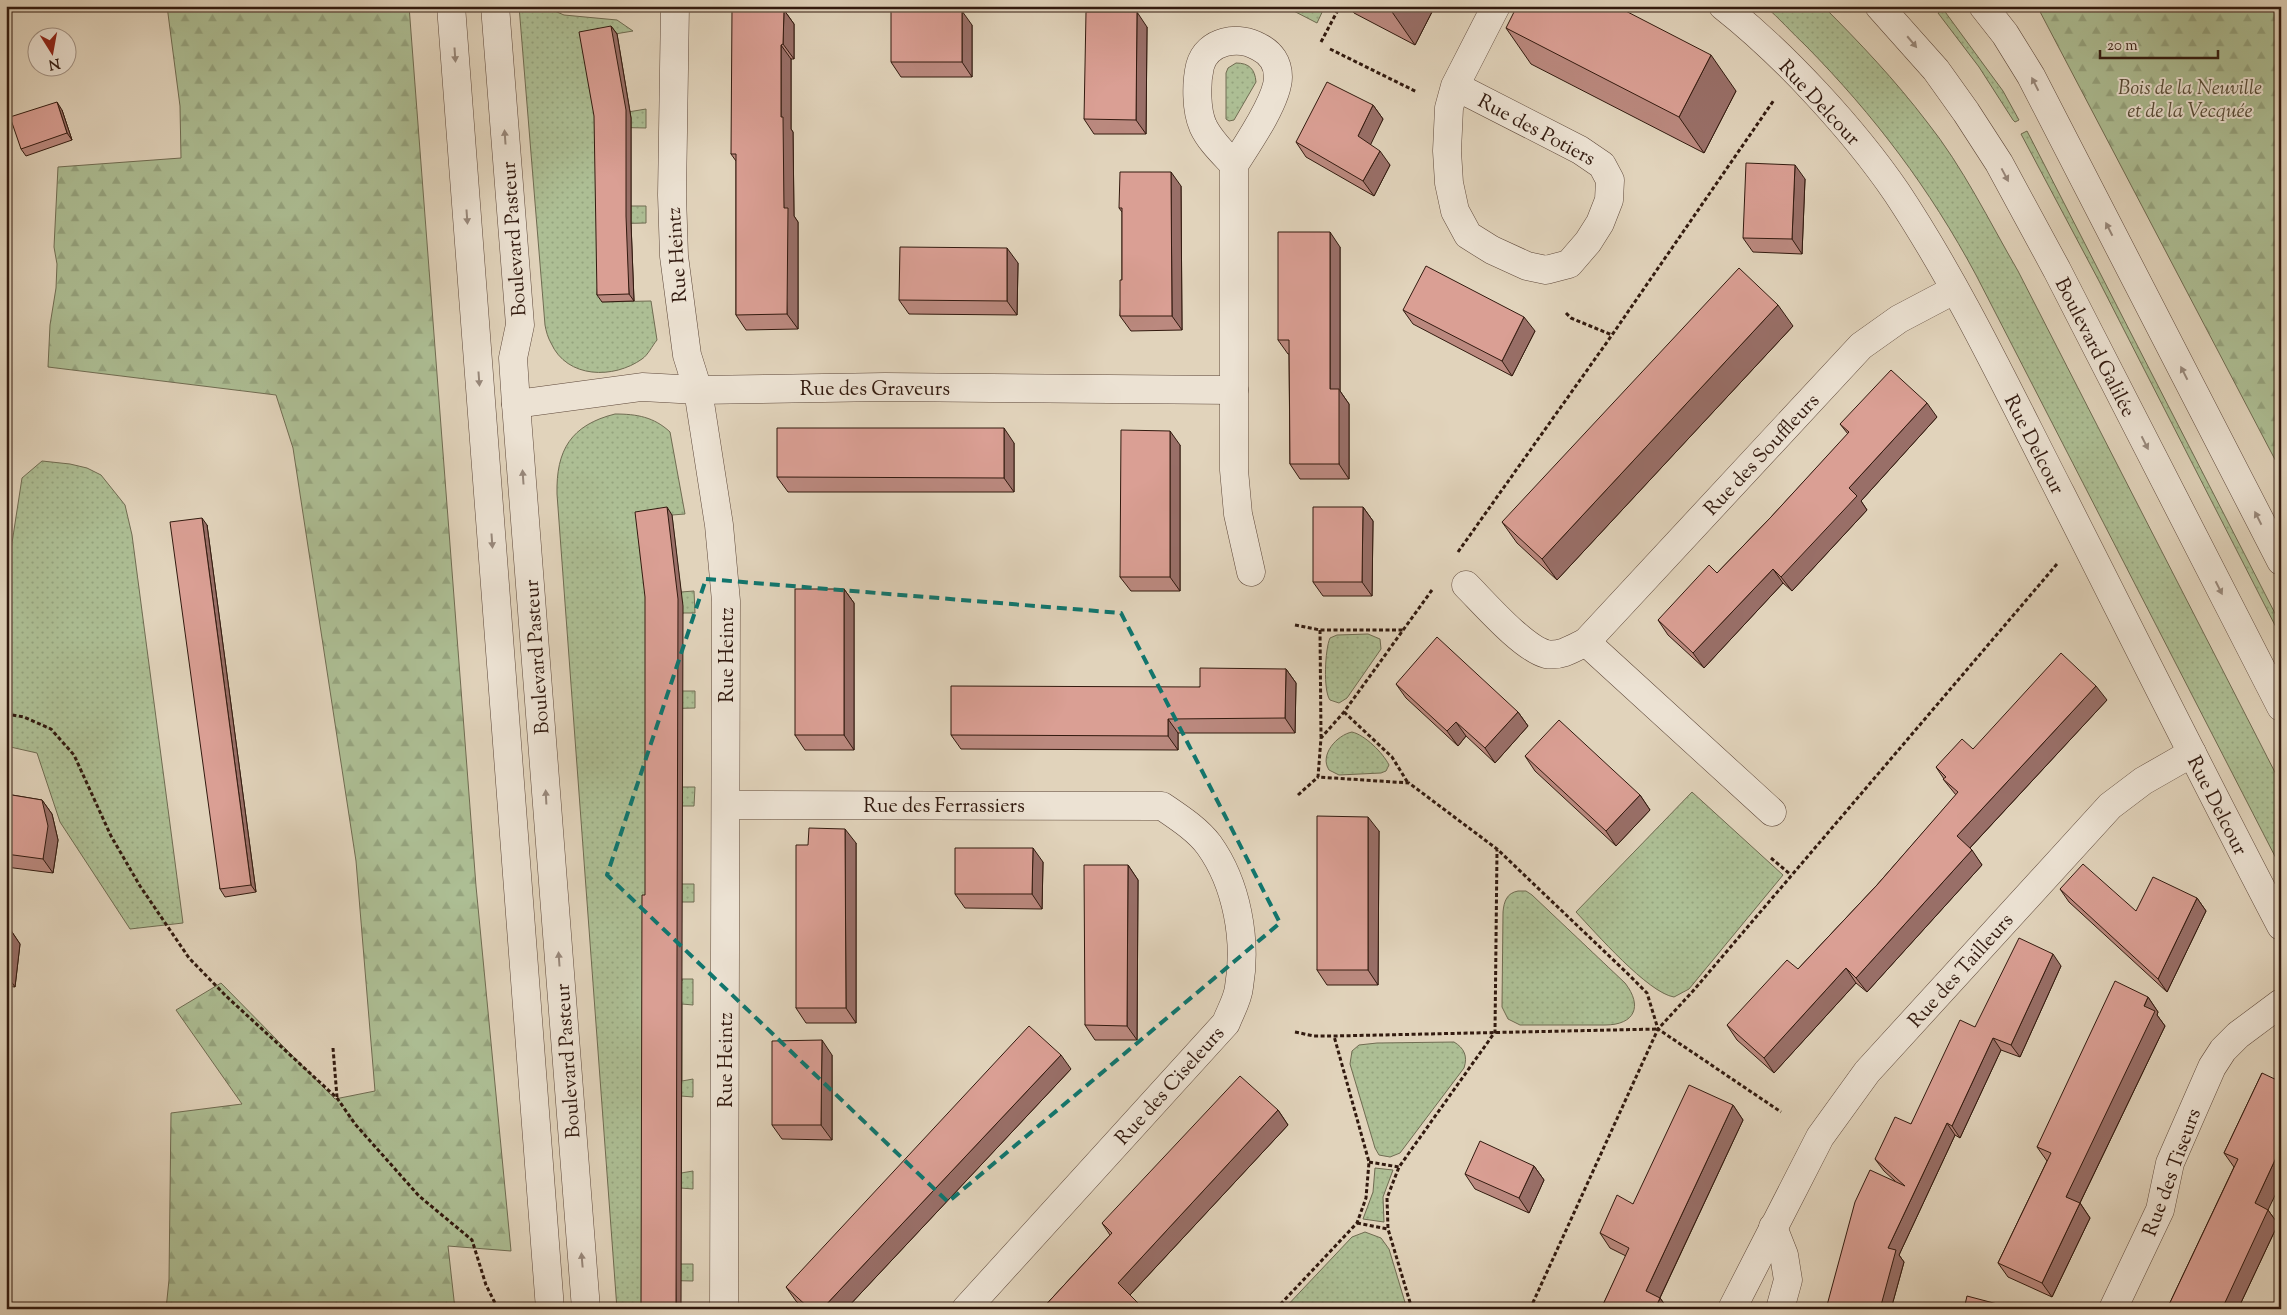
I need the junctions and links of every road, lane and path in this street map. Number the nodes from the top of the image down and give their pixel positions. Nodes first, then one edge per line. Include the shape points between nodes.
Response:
1 (451, 6) edge
2 (495, 6) edge
3 (675, 6) edge
4 (1340, 6) edge
5 (1496, 6) edge
6 (1724, 6) edge
7 (1879, 6) edge
8 (1983, 6) edge
9 (1321, 42) dead end
10 (1330, 49) dead end
11 (1452, 97) junction
12 (1234, 165) dead end
13 (1954, 290) junction
14 (1566, 313) dead end
15 (1612, 335) dead end
16 (698, 390) junction
17 (1234, 390) junction
18 (516, 404) junction
19 (2281, 561) edge
20 (2057, 563) dead end
21 (1251, 572) dead end
22 (1466, 585) dead end
23 (1295, 625) dead end
24 (1320, 630) junction
25 (1405, 630) dead end
26 (1586, 642) junction
27 (2281, 708) edge
28 (1344, 712) dead end
29 (6, 714) edge
30 (1321, 738) dead end
31 (2192, 753) junction
32 (1318, 778) dead end
33 (1409, 783) dead end
34 (1298, 796) dead end
35 (727, 805) junction
36 (1162, 806) joint
37 (1772, 812) dead end
38 (1497, 850) dead end
39 (1771, 858) dead end
40 (1791, 875) junction
41 (2281, 926) edge
42 (2281, 1003) edge
43 (1658, 1029) junction
44 (1294, 1032) dead end
45 (1495, 1032) junction
46 (1334, 1036) junction
47 (333, 1048) dead end
48 (337, 1098) junction
49 (1369, 1162) junction
50 (1399, 1167) junction
51 (1357, 1223) junction
52 (1773, 1227) junction
53 (1388, 1229) junction
54 (498, 1309) edge
55 (550, 1309) edge
56 (586, 1309) edge
57 (724, 1309) edge
58 (966, 1309) edge
59 (1276, 1309) edge
60 (1412, 1309) edge
61 (1530, 1309) edge
62 (1732, 1309) edge
63 (1780, 1309) edge
64 (2113, 1309) edge

1 -> 55 street, Boulevard Pasteur
18 -> 2 street, Boulevard Pasteur via 513,358 520,325
3 - 16 street, Rue Heintz via 674,256 687,355
4 - 9 path
5 - 11 street, Rue des Potiers
6 - 13 street, Rue Delcour via 1794,71 1864,150 1896,191
7 -> 27 street, Boulevard Galilée via 1936,70 1999,164 2057,270
19 -> 8 street via 2031,76
10 - 11 path
11 - 11 street, Rue des Potiers via 1447,151 1449,183 1455,211 1468,235 1528,266 1546,270 1569,264 1600,223 1609,200 1610,180 1602,165 1580,150
12 - 17 street
13 - 26 street, Rue des Souffleurs via 1899,319 1861,346
13 - 31 street, Rue Delcour
14 - 15 path
16 - 17 street, Rue des Graveurs via 885,387
16 - 18 street, Rue des Graveurs via 642,387
16 - 35 street, Rue Heintz via 726,601
17 - 21 street via 1234,470 1238,514
56 -> 18 street, Boulevard Pasteur
20 - 40 path
22 - 26 street, Rue des Souffleurs via 1531,648 1547,654 1564,653
23 - 24 path
24 - 25 path
24 - 30 path
26 - 37 street
28 - 33 path via 1392,757
29 - 48 path via 51,729 74,754 111,836 189,958
31 - 41 street, Rue Delcour
31 - 52 street, Rue des Tailleurs via 2143,781 2110,806 1867,1072 1820,1137
32 - 34 path
35 - 36 street, Rue des Ferrassiers
35 - 57 street, Rue Heintz
36 - 58 street, Rue des Ciseleurs via 1208,844 1226,876 1237,911 1241,943 1239,989 1226,1023
38 - 45 path
39 - 40 path
40 - 43 path via 1694,992
42 - 64 street, Rue des Tiseurs via 2238,1035 2212,1068 2170,1163 2160,1210
43 - 45 path
43 - 61 path
44 - 46 path
45 - 46 path
45 - 50 path
46 - 49 path
47 - 48 path
48 - 54 path via 355,1124 420,1196 472,1240 486,1285
49 - 50 path
49 - 51 path via 1366,1198
50 - 53 path via 1387,1198
51 - 53 path
51 - 59 path
52 - 62 street, Rue des Tailleurs
52 - 63 street via 1784,1255 1788,1280
53 - 60 path

